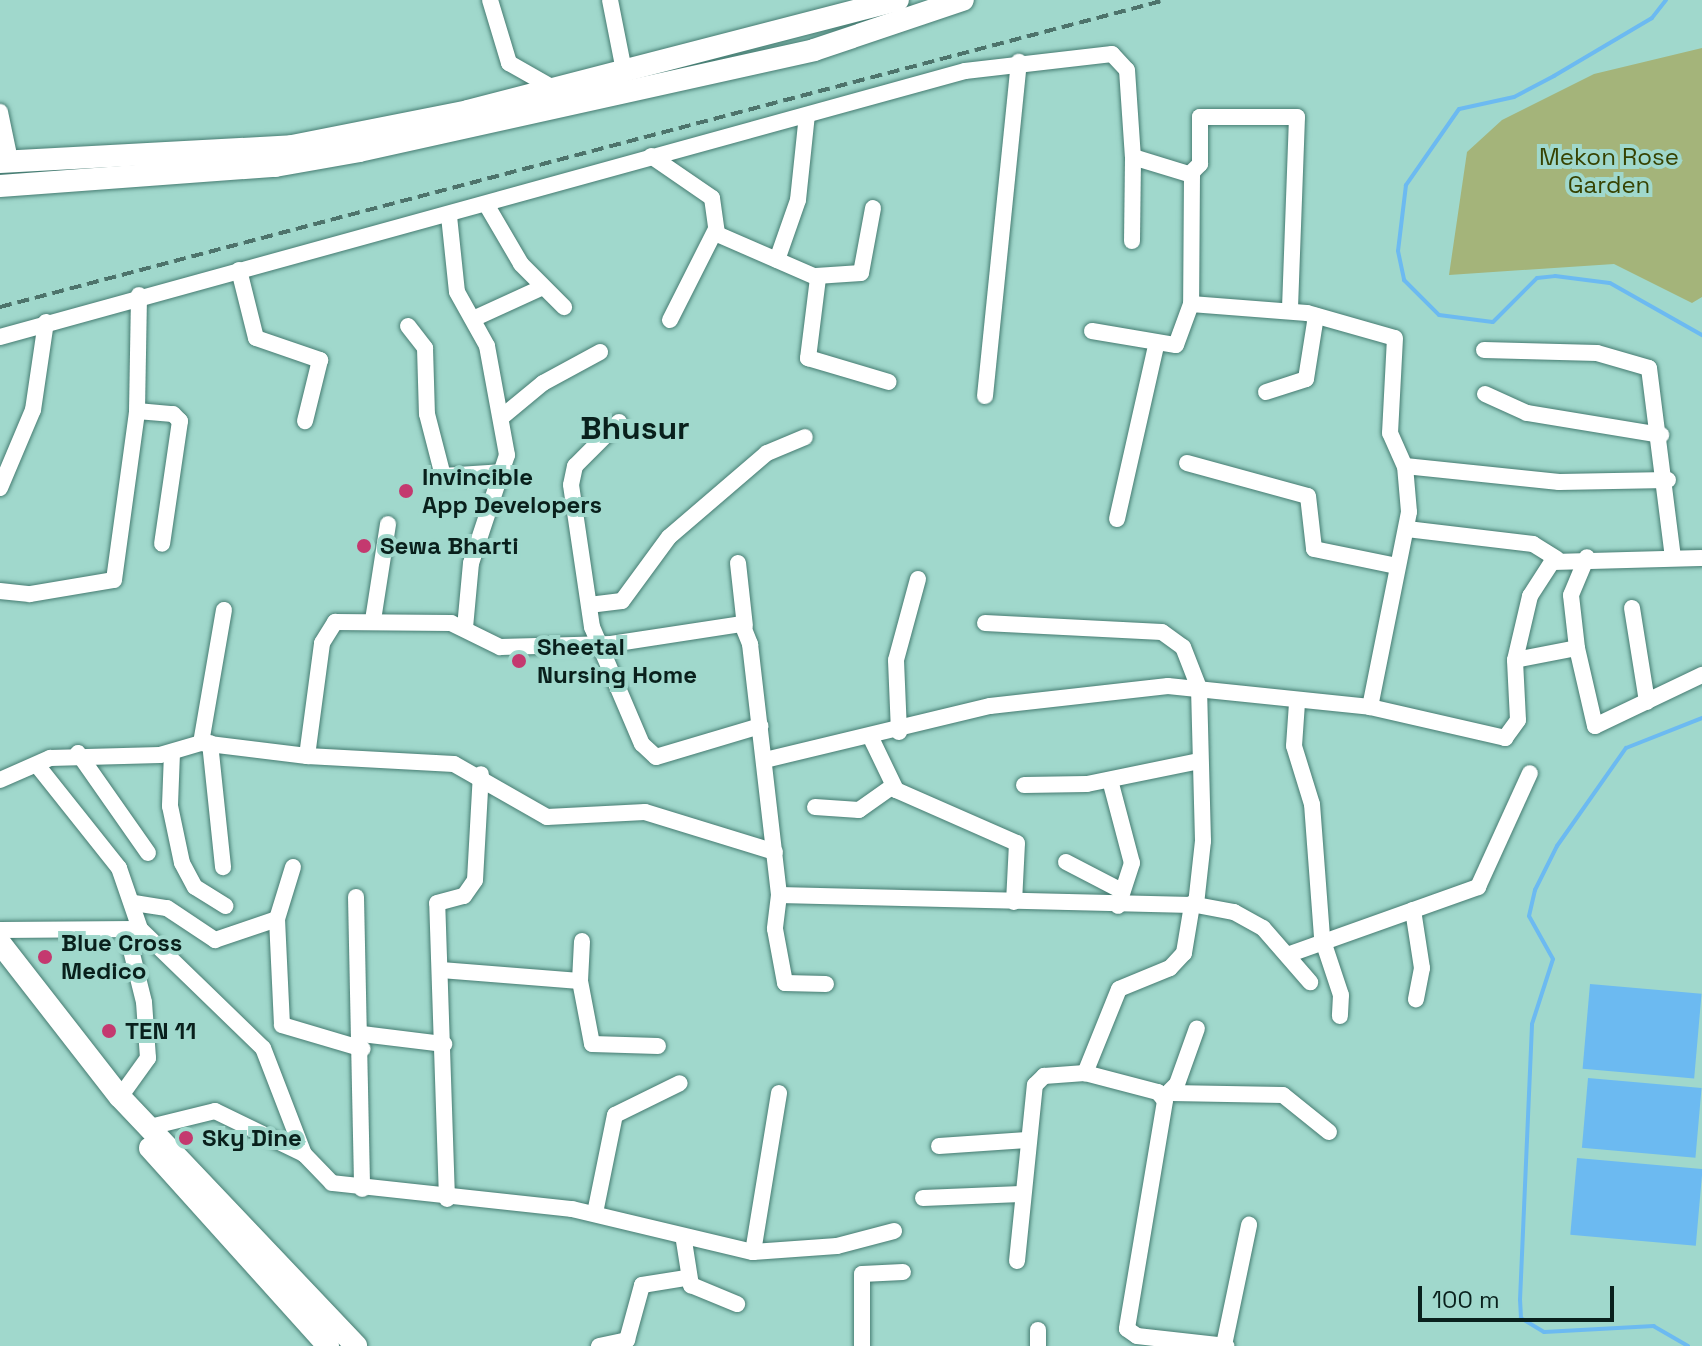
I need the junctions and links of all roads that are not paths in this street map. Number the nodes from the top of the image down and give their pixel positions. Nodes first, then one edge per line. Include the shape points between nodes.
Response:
1 (490, 0) edge
2 (610, 0) edge
3 (898, 0) edge
4 (963, 0) edge
5 (1019, 62) junction
6 (637, 75) junction
7 (555, 89) junction
8 (0, 112) edge
9 (807, 115) junction
10 (651, 156) junction
11 (1133, 157) junction
12 (5, 161) edge
13 (1191, 173) junction
14 (0, 186) edge
15 (486, 204) junction
16 (873, 208) dead end
17 (449, 216) junction
18 (715, 231) junction
19 (1132, 241) dead end
20 (777, 260) junction
21 (239, 270) junction
22 (816, 276) junction
23 (543, 287) junction
24 (139, 295) junction
25 (1191, 304) junction
26 (564, 307) dead end
27 (1290, 311) junction
28 (1316, 316) junction
29 (473, 319) junction
30 (670, 320) dead end
31 (46, 322) junction
32 (408, 326) dead end
33 (1092, 331) dead end
34 (0, 337) edge
35 (1156, 346) junction
36 (1484, 350) dead end
37 (600, 352) dead end
38 (889, 382) dead end
39 (1266, 392) dead end
40 (1485, 394) dead end
41 (985, 396) dead end
42 (137, 411) junction
43 (503, 416) junction
44 (305, 421) dead end
45 (619, 422) dead end
46 (1661, 435) junction
47 (805, 437) dead end
48 (7, 445) edge
49 (1187, 463) dead end
50 (1405, 466) junction
51 (504, 472) junction
52 (1668, 480) junction
53 (0, 488) edge
54 (1117, 519) dead end
55 (388, 524) dead end
56 (1407, 529) junction
57 (162, 544) dead end
58 (1587, 557) junction
59 (1673, 557) junction
60 (1702, 558) edge
61 (1557, 559) junction
62 (738, 563) dead end
63 (1397, 566) junction
64 (918, 579) dead end
65 (0, 591) edge
66 (589, 605) junction
67 (1632, 608) dead end
68 (224, 610) dead end
69 (373, 620) junction
70 (985, 623) dead end
71 (745, 626) junction
72 (465, 628) junction
73 (597, 645) junction
74 (1577, 648) junction
75 (1515, 660) junction
76 (1702, 675) edge
77 (1199, 688) junction
78 (1647, 702) junction
79 (1297, 703) junction
80 (1370, 707) junction
81 (760, 726) junction
82 (899, 732) junction
83 (871, 738) junction
84 (205, 743) junction
85 (78, 753) junction
86 (172, 753) junction
87 (307, 756) junction
88 (765, 760) junction
89 (1199, 761) junction
90 (37, 765) junction
91 (1530, 773) dead end
92 (481, 774) junction
93 (0, 780) edge
94 (1110, 780) junction
95 (1024, 785) dead end
96 (893, 786) junction
97 (815, 807) dead end
98 (775, 852) junction
99 (148, 853) dead end
100 (1066, 862) dead end
101 (223, 867) dead end
102 (293, 867) dead end
103 (779, 895) junction
104 (356, 897) dead end
105 (1120, 898) junction
106 (1014, 902) junction
107 (134, 903) junction
108 (1194, 904) junction
109 (226, 906) dead end
110 (1413, 910) junction
111 (277, 919) junction
112 (0, 930) edge
113 (133, 930) junction
114 (1322, 938) junction
115 (582, 941) dead end
116 (0, 943) edge
117 (1290, 954) junction
118 (0, 967) edge
119 (441, 970) junction
120 (580, 981) junction
121 (1310, 982) dead end
122 (826, 984) dead end
123 (1416, 999) dead end
124 (1340, 1016) dead end
125 (1197, 1028) dead end
126 (362, 1042) junction
127 (444, 1044) junction
128 (658, 1046) dead end
129 (1085, 1073) junction
130 (680, 1083) dead end
131 (779, 1093) dead end
132 (1168, 1095) junction
133 (120, 1097) junction
134 (150, 1127) junction
135 (1329, 1132) dead end
136 (1027, 1140) junction
137 (939, 1146) dead end
138 (304, 1154) junction
139 (362, 1189) junction
140 (1021, 1194) junction
141 (923, 1198) dead end
142 (447, 1199) junction
143 (595, 1213) junction
144 (1249, 1225) dead end
145 (894, 1231) dead end
146 (684, 1241) junction
147 (753, 1252) junction
148 (1017, 1261) dead end
149 (903, 1272) dead end
150 (686, 1278) junction
151 (737, 1304) dead end
152 (1169, 1343) edge
153 (328, 1346) edge
154 (356, 1346) edge
155 (599, 1346) edge
156 (862, 1346) edge
157 (1225, 1346) edge

1 - 7 street via 509,63
2 - 6 street
3 - 6 main road
4 - 6 main road via 814,50
5 - 9 street
5 - 11 street via 1104,54 1122,60
5 - 41 street
6 - 7 main road
6 - 14 main road via 275,166
7 - 12 main road via 292,146
8 - 12 street
9 - 10 street
9 - 20 street via 798,200
10 - 15 street
10 - 18 street via 712,198
11 - 13 street
11 - 19 street
13 - 25 street
13 - 27 street via 1200,164 1200,117 1297,117
15 - 17 street
15 - 23 street
16 - 22 street via 861,273
17 - 21 street
17 - 29 street via 457,292
18 - 20 street
18 - 30 street
20 - 22 street
21 - 24 street
21 - 44 street via 256,338 320,360
22 - 38 street via 805,354 847,374
23 - 26 street
23 - 29 street
24 - 31 street
24 - 42 street
25 - 27 street
25 - 35 street via 1179,344
27 - 28 street
28 - 39 street via 1306,379
28 - 50 street via 1395,338 1390,433
29 - 43 street via 487,346
31 - 34 street
31 - 48 street via 33,410
32 - 51 street via 425,348 427,414 443,476
33 - 35 street
35 - 54 street
36 - 46 street via 1597,353 1643,365 1651,373
37 - 43 street via 543,383
40 - 46 street via 1527,413
42 - 57 street via 173,414 180,421
42 - 65 street via 114,580 30,594
43 - 51 street
45 - 66 street via 571,476
46 - 52 street
47 - 66 street via 767,453 669,537 622,601
48 - 53 street
49 - 63 street via 1308,496 1314,549
50 - 52 street via 1559,482
50 - 56 street
51 - 72 street via 480,528
52 - 59 street
55 - 69 street
56 - 61 street via 1533,544
56 - 63 street
58 - 59 street
58 - 61 street
58 - 74 street via 1571,595
59 - 60 street
61 - 75 street via 1533,590
62 - 71 street
63 - 80 street
64 - 82 street via 896,660
66 - 73 street
67 - 78 street
68 - 84 street
69 - 72 street
69 - 87 street via 326,628
70 - 77 street via 1162,632 1193,661
71 - 73 street
71 - 81 street
72 - 73 street via 492,646
73 - 81 street via 651,756
74 - 75 street
74 - 78 street via 1593,726
75 - 80 street via 1518,720 1511,736
76 - 78 street
77 - 79 street
77 - 82 street via 1016,702
77 - 89 street
79 - 80 street
79 - 114 street via 1294,746 1312,804
81 - 88 street
82 - 83 street
83 - 88 street
83 - 96 street
84 - 86 street
84 - 87 street
84 - 101 street
85 - 86 street
85 - 90 street
85 - 99 street
86 - 109 street via 171,816 182,863 195,887
87 - 92 street via 454,764
88 - 98 street
89 - 94 street
89 - 108 street via 1203,861
90 - 93 street
90 - 107 street via 119,868
91 - 110 street via 1478,887
92 - 98 street via 547,817 645,812
92 - 119 street via 475,880 464,896 437,903
94 - 95 street
94 - 105 street via 1131,855
96 - 97 street via 859,810
96 - 106 street via 1017,843
98 - 103 street
100 - 105 street
102 - 111 street
103 - 106 street
103 - 122 street via 775,929 785,983
104 - 126 street
105 - 106 street
105 - 108 street
107 - 111 street via 167,908 215,940
107 - 113 street
108 - 117 street via 1234,912
108 - 129 street via 1184,953 1170,968 1119,989
110 - 114 street
110 - 123 street via 1422,968
111 - 126 street via 282,1025
112 - 113 street
113 - 133 street via 148,1058
113 - 138 street via 263,1048
114 - 117 street
114 - 124 street via 1341,995
115 - 120 street
116 - 133 main road
117 - 121 street
118 - 153 main road via 99,1092
119 - 120 street
119 - 127 street
120 - 128 street via 588,1041
125 - 132 street
126 - 127 street
126 - 139 street
127 - 142 street
129 - 132 street
129 - 136 street via 1039,1079
130 - 143 street via 615,1115
131 - 147 street
132 - 135 street via 1240,1099 1274,1092 1296,1101
132 - 152 street via 1127,1329
133 - 134 main road
134 - 138 street via 215,1111
134 - 154 main road
136 - 137 street
136 - 140 street
138 - 139 street via 332,1183
139 - 142 street
140 - 141 street
140 - 148 street
142 - 143 street
143 - 146 street
144 - 157 street
145 - 147 street via 837,1246
146 - 147 street
146 - 150 street
149 - 156 street via 862,1274
150 - 151 street via 698,1291
150 - 155 street via 642,1285 627,1340
152 - 157 street

